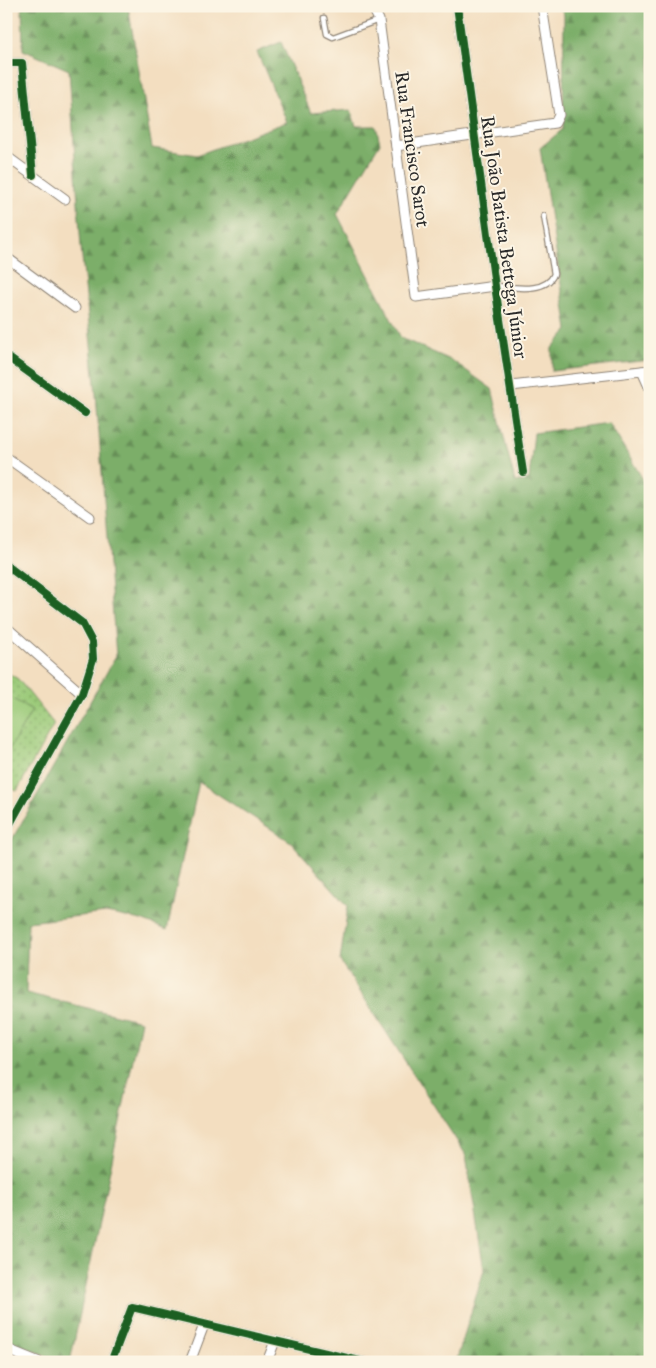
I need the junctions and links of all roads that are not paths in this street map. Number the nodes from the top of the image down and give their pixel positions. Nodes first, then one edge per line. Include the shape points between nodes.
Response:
1 (372, 6) edge
2 (457, 6) edge
3 (542, 6) edge
4 (324, 18) dead end
5 (378, 20) junction
6 (6, 63) edge
7 (474, 135) junction
8 (396, 146) junction
9 (6, 156) edge
10 (33, 175) junction
11 (65, 199) dead end
12 (544, 216) dead end
13 (6, 257) edge
14 (495, 286) junction
15 (76, 308) dead end
16 (6, 356) edge
17 (646, 371) edge
18 (511, 386) junction
19 (650, 389) edge
20 (85, 412) dead end
21 (6, 456) edge
22 (524, 472) dead end
23 (90, 517) dead end
24 (6, 565) edge
25 (6, 626) edge
26 (82, 694) junction
27 (6, 831) edge
28 (204, 1324) junction
29 (275, 1341) junction
30 (6, 1349) edge
31 (350, 1360) edge
32 (38, 1362) edge
33 (111, 1362) edge
34 (190, 1362) edge
35 (267, 1362) edge
36 (364, 1362) edge

1 - 5 street, Rua Francisco Sarot
2 - 7 street, Rua João Batista Bettega Júnior
3 - 7 street via 559,114 555,123
4 - 5 lane via 327,34 333,37
5 - 8 street, Rua Francisco Sarot
6 - 10 street via 22,63
7 - 8 street
7 - 14 street, Rua João Batista Bettega Júnior
8 - 14 street, Rua Francisco Sarot via 416,297
9 - 10 street
10 - 11 street
12 - 14 lane via 554,274 551,280 530,287
13 - 15 street
14 - 18 street, Rua João Batista Bettega Júnior
16 - 20 street
17 - 18 street
17 - 19 street
18 - 22 street, Rua João Batista Bettega Júnior
21 - 23 street
24 - 26 street via 82,623 92,642 93,659
25 - 26 street
26 - 27 street
28 - 29 street
28 - 33 street via 132,1308
28 - 34 street
29 - 31 street
29 - 35 street
30 - 32 street
31 - 36 street

